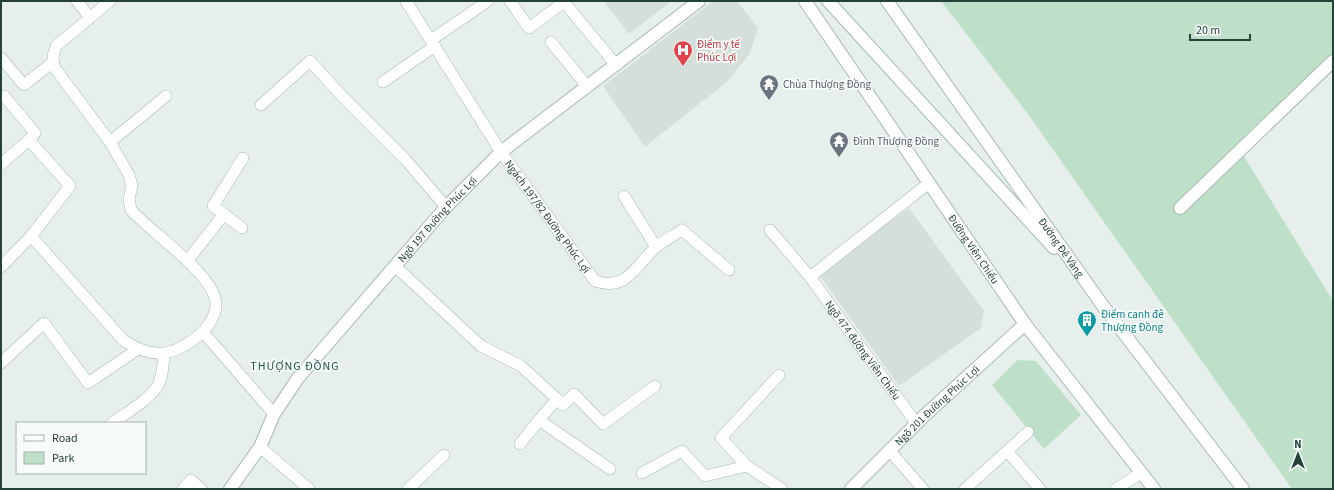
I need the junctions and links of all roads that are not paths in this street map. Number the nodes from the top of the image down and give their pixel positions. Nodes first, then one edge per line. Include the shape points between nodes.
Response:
1 (77, 1) edge
2 (110, 1) edge
3 (406, 1) edge
4 (488, 1) edge
5 (510, 1) edge
6 (699, 1) edge
7 (804, 1) edge
8 (828, 1) edge
9 (888, 1) edge
10 (90, 18) junction
11 (551, 42) dead end
12 (433, 43) junction
13 (1, 58) edge
14 (1333, 61) edge
15 (53, 62) junction
16 (616, 65) junction
17 (383, 82) dead end
18 (587, 86) junction
19 (4, 96) dead end
20 (166, 96) dead end
21 (261, 105) dead end
22 (29, 140) junction
23 (110, 142) junction
24 (501, 152) junction
25 (243, 158) dead end
26 (1, 164) edge
27 (929, 183) junction
28 (624, 196) dead end
29 (446, 207) junction
30 (1180, 208) dead end
31 (224, 214) junction
32 (242, 228) dead end
33 (770, 230) dead end
34 (31, 236) junction
35 (656, 247) junction
36 (188, 260) junction
37 (1, 267) edge
38 (396, 268) junction
39 (729, 270) dead end
40 (810, 278) junction
41 (1088, 284) junction
42 (1025, 324) junction
43 (203, 332) junction
44 (138, 350) junction
45 (164, 353) junction
46 (1, 363) edge
47 (779, 374) dead end
48 (655, 386) dead end
49 (557, 399) junction
50 (274, 414) junction
51 (540, 420) junction
52 (113, 422) edge
53 (916, 423) junction
54 (1028, 432) dead end
55 (520, 444) dead end
56 (260, 446) junction
57 (890, 450) junction
58 (1007, 451) junction
59 (444, 455) dead end
60 (747, 466) junction
61 (610, 469) dead end
62 (1141, 472) junction
63 (642, 473) dead end
64 (183, 489) edge
65 (201, 489) edge
66 (230, 489) edge
67 (309, 489) edge
68 (408, 489) edge
69 (782, 489) edge
70 (851, 489) edge
71 (923, 489) edge
72 (965, 489) edge
73 (1040, 489) edge
74 (1116, 489) edge
75 (1154, 489) edge
76 (1243, 489) edge

1 - 10 lane
2 - 10 lane
3 - 12 lane, Ngách 197/82 Đường Phúc Lợi
4 - 12 lane
5 - 16 lane via 528,28 564,2
6 - 16 street, Ngõ 197 Đường Phúc Lợi
7 - 27 street, Đường Viên Chiếu
8 - 41 street
9 - 41 street, Đường Đê Vàng
10 - 15 lane via 56,46
11 - 18 lane
12 - 17 lane
12 - 24 lane, Ngách 197/82 Đường Phúc Lợi
13 - 15 lane via 24,85
14 - 30 street
15 - 23 lane via 54,67
16 - 18 street, Ngõ 197 Đường Phúc Lợi
18 - 24 street, Ngõ 197 Đường Phúc Lợi
19 - 22 lane via 34,133
20 - 23 lane
21 - 29 lane via 310,61 406,160
22 - 26 lane
22 - 34 lane via 70,186
23 - 36 lane via 129,175 132,186 129,199 131,210
24 - 29 street, Ngõ 197 Đường Phúc Lợi
24 - 35 lane, Ngách 197/82 Đường Phúc Lợi via 595,281 606,284 618,283 630,276
25 - 31 lane via 213,206
27 - 40 lane
27 - 42 street, Đường Viên Chiếu
28 - 35 lane
29 - 38 street, Ngõ 197 Đường Phúc Lợi
31 - 32 lane
31 - 36 lane
33 - 40 lane, Ngõ 474 đường Viên Chiếu
34 - 37 lane
34 - 44 lane via 123,340
35 - 39 lane, Ngách 197/82 Đường Phúc Lợi via 682,230
36 - 43 lane via 213,290 216,304 211,322
38 - 49 lane via 481,346 521,366
38 - 50 street, Ngõ 197 Đường Phúc Lợi via 298,378
40 - 53 lane, Ngõ 474 đường Viên Chiếu
41 - 76 street, Đường Đê Vàng
42 - 53 street, Ngõ 201 Đường Phúc Lợi
42 - 62 street, Đường Viên Chiếu
43 - 45 lane via 177,351
43 - 50 lane
44 - 45 lane
44 - 46 lane via 88,382 44,324
45 - 52 lane via 157,387
47 - 60 lane via 721,438
48 - 49 lane via 603,424 574,394 563,405
49 - 51 lane
50 - 56 street, Ngõ 197 Đường Phúc Lợi
51 - 55 lane
51 - 61 lane
53 - 57 street, Ngõ 201 Đường Phúc Lợi
54 - 58 lane
56 - 66 street, Ngõ 197 Đường Phúc Lợi
56 - 67 lane
57 - 70 street, Ngõ 201 Đường Phúc Lợi
57 - 71 lane
58 - 72 lane
58 - 73 lane
59 - 68 lane
60 - 63 lane via 705,476 682,451
60 - 69 lane
62 - 74 lane
62 - 75 street, Đường Viên Chiếu
64 - 65 lane via 191,480

